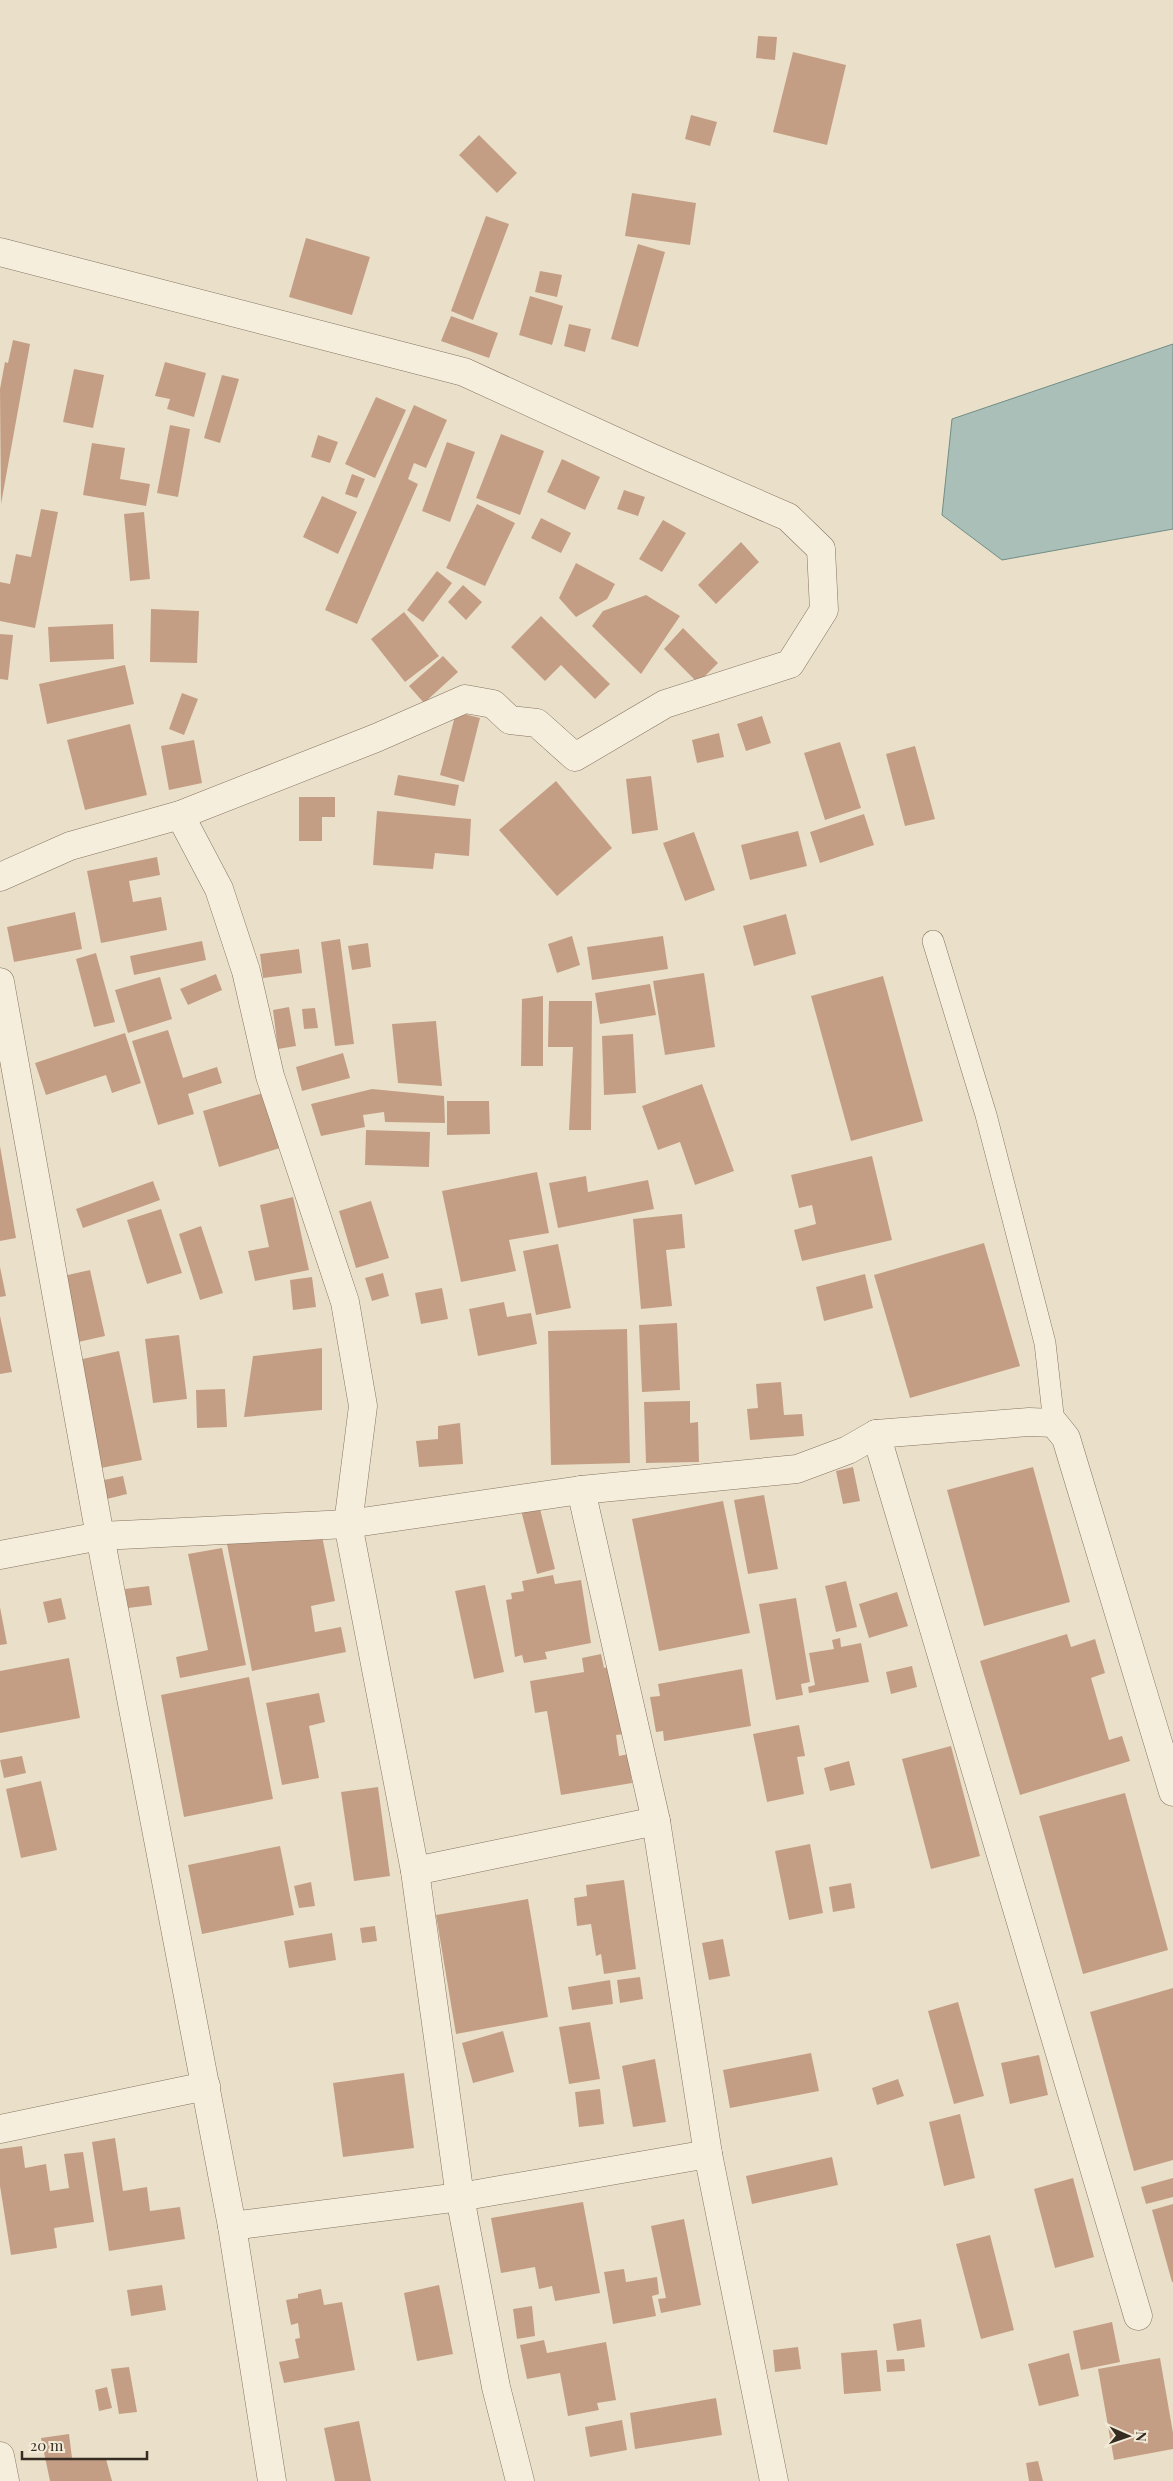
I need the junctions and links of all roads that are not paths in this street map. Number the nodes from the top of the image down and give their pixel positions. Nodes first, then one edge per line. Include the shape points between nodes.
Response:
1 (0, 252) edge
2 (180, 815) junction
3 (0, 877) edge
4 (933, 941) dead end
5 (0, 982) edge
6 (1054, 1423) junction
7 (876, 1434) junction
8 (581, 1490) junction
9 (348, 1524) junction
10 (100, 1536) junction
11 (0, 1555) edge
12 (1173, 1792) edge
13 (656, 1821) junction
14 (415, 1871) junction
15 (206, 2086) junction
16 (0, 2129) edge
17 (708, 2154) junction
18 (460, 2197) junction
19 (232, 2226) junction
20 (1138, 2316) dead end
21 (0, 2456) edge
22 (5, 2481) edge
23 (272, 2481) edge
24 (520, 2481) edge
25 (774, 2481) edge

1 - 2 street via 464,372 788,517 821,549 824,610 790,664 665,704 575,757 537,723 510,720 492,704 465,699 376,738
2 - 3 street via 70,846
2 - 9 street via 222,898 246,970 270,1076 345,1302 363,1406
4 - 6 lane via 986,1115 1045,1343
5 - 10 street
6 - 7 street
6 - 12 street via 1066,1438
7 - 8 street via 848,1450 797,1468
7 - 20 street
8 - 9 street
8 - 13 street
9 - 10 street
9 - 14 street
10 - 11 street
10 - 15 street
13 - 14 street
13 - 17 street
14 - 18 street
15 - 16 street
15 - 19 street
17 - 18 street
17 - 25 street
18 - 19 street
18 - 24 street via 496,2388
19 - 23 street
21 - 22 street

